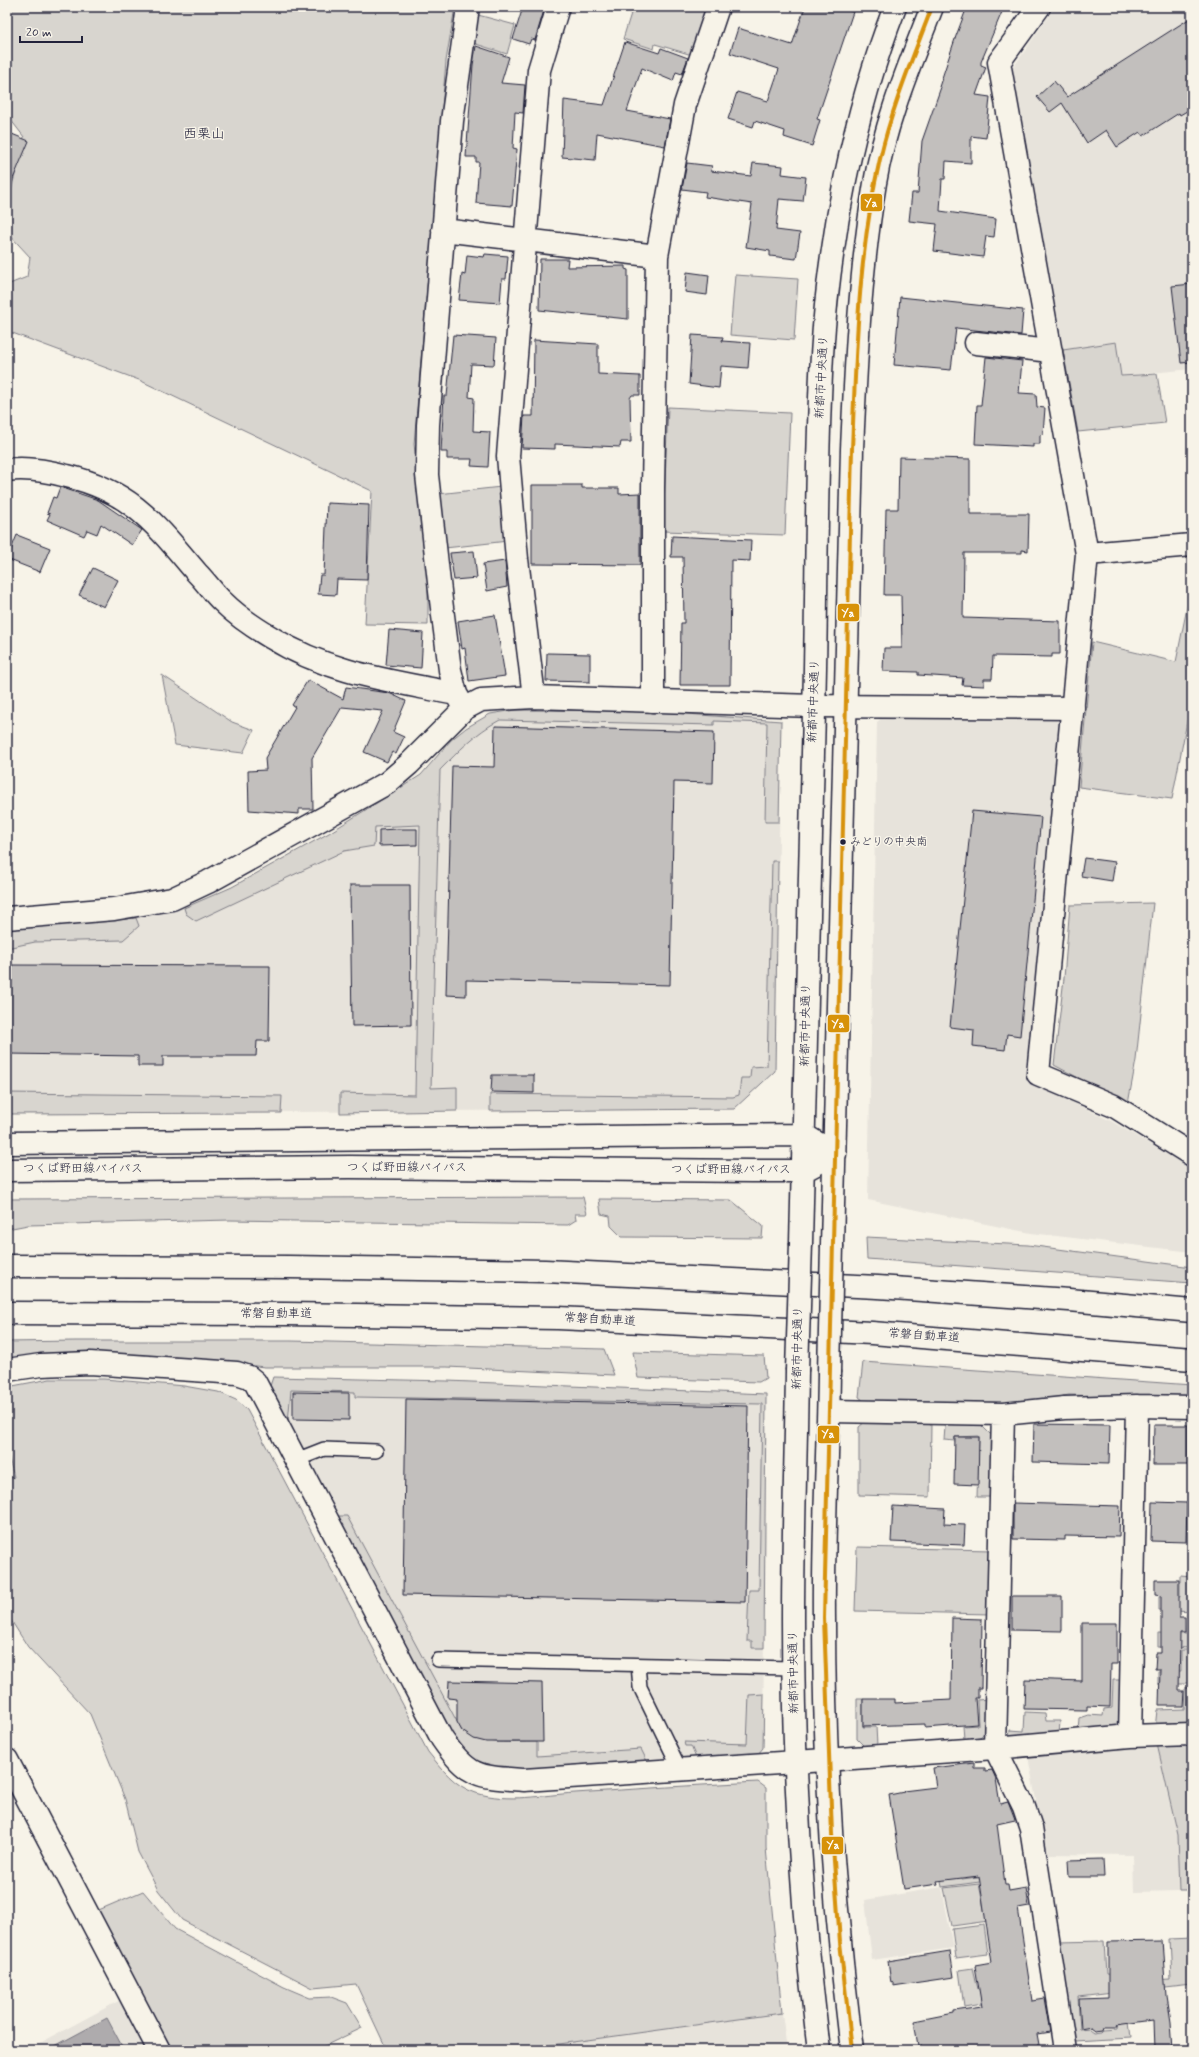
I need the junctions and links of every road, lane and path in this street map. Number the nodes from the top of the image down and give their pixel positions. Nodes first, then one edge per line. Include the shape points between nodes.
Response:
1 (468, 7) edge
2 (558, 7) edge
3 (718, 7) edge
4 (896, 7) edge
5 (932, 7) edge
6 (1039, 7) edge
7 (443, 230) junction
8 (524, 240) junction
9 (657, 256) junction
10 (976, 343) dead end
11 (1051, 351) junction
12 (7, 470) edge
13 (1192, 545) edge
14 (1087, 554) junction
15 (534, 698) junction
16 (460, 701) junction
17 (653, 701) junction
18 (814, 706) junction
19 (845, 706) junction
20 (1074, 708) junction
21 (7, 918) edge
22 (804, 1135) junction
23 (7, 1143) edge
24 (834, 1154) junction
25 (1192, 1155) edge
26 (7, 1170) edge
27 (803, 1170) junction
28 (7, 1266) edge
29 (1192, 1311) edge
30 (7, 1314) edge
31 (1192, 1359) edge
32 (7, 1370) edge
33 (1137, 1406) junction
34 (1192, 1407) edge
35 (828, 1411) junction
36 (1003, 1414) junction
37 (376, 1451) dead end
38 (296, 1460) junction
39 (438, 1660) dead end
40 (638, 1665) junction
41 (793, 1668) junction
42 (1192, 1734) edge
43 (1130, 1736) junction
44 (995, 1748) junction
45 (7, 1760) edge
46 (827, 1760) junction
47 (796, 1762) junction
48 (680, 1769) junction
49 (159, 2050) edge
50 (819, 2050) edge
51 (852, 2050) edge
52 (1065, 2050) edge

1 - 7 main road via 452,121
2 - 8 main road via 538,70
3 - 9 main road via 685,105
4 - 18 main road, 新都市中央通り via 872,71 850,162 831,267 822,353 819,429
5 - 19 main road via 889,127 875,182 865,257 855,380
6 - 11 main road via 999,62
7 - 8 main road
7 - 16 main road via 428,425 427,475 450,670
8 - 9 main road
8 - 15 main road via 508,456 517,559
9 - 17 main road
10 - 11 main road
11 - 14 main road
12 - 16 main road via 52,472 82,479 108,489 134,505 152,520 223,602 265,634 288,647 342,670
13 - 14 main road
14 - 20 main road
15 - 16 main road
15 - 17 main road
16 - 21 main road via 409,764 386,783 208,882 172,898 114,909
17 - 18 main road
18 - 19 main road
18 - 22 main road, 新都市中央通り
19 - 20 main road
19 - 24 main road
20 - 25 main road via 1038,1074 1114,1106
22 - 23 main road
22 - 24 main road
22 - 27 main road, 新都市中央通り
24 - 27 main road, つくば野田線バイパス
24 - 35 main road, bridge
26 - 27 main road, つくば野田線バイパス
27 - 41 main road, 新都市中央通り, bridge
28 - 29 main road via 545,1271 878,1287
30 - 31 main road, 常磐自動車道 via 566,1318 872,1333
32 - 38 main road via 90,1362 238,1373 255,1382
33 - 34 main road
33 - 36 main road via 1064,1408
33 - 43 main road
35 - 36 main road
35 - 46 main road via 824,1618
36 - 44 main road
37 - 38 lane via 324,1449
38 - 48 main road via 438,1733 457,1761 476,1774 524,1780
39 - 40 lane
40 - 41 lane
40 - 48 lane via 640,1687
41 - 47 main road, 新都市中央通り
42 - 43 main road
43 - 44 main road
44 - 46 main road
44 - 52 main road via 1024,1807 1031,1828
45 - 49 main road
46 - 47 main road
46 - 51 main road
47 - 48 main road
47 - 50 main road, 新都市中央通り via 812,1995

